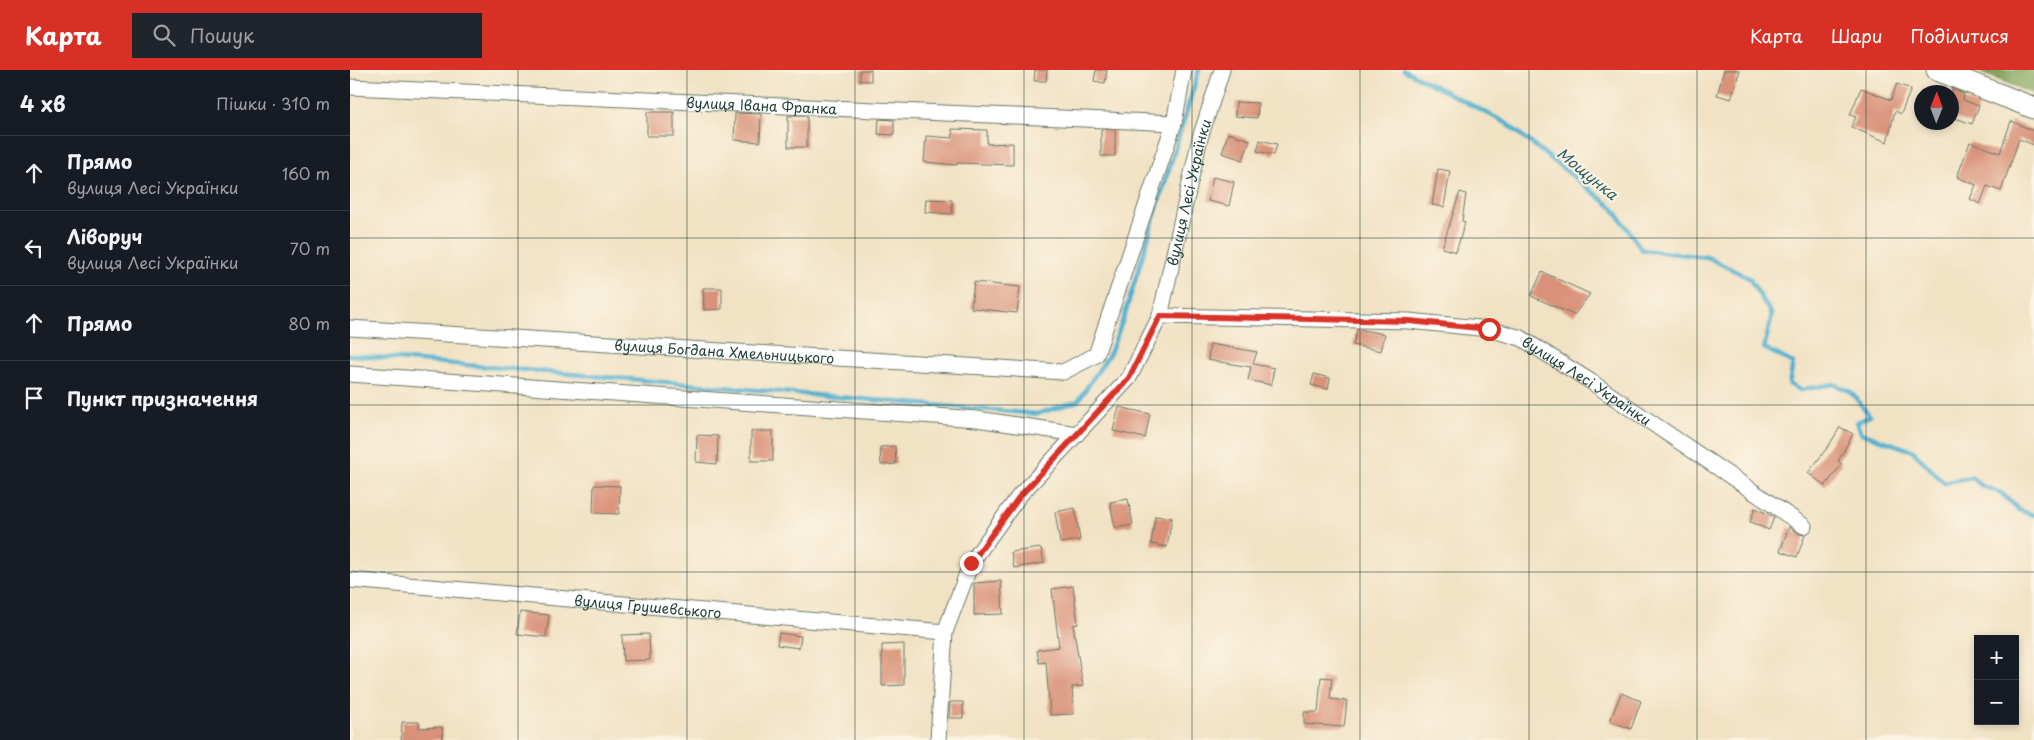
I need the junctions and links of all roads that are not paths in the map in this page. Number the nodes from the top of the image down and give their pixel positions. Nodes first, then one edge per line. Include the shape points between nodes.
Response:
1 (1184, 70) edge
2 (1222, 70) edge
3 (1937, 70) edge
4 (350, 87) edge
5 (2034, 108) edge
6 (1174, 123) junction
7 (1160, 316) junction
8 (350, 328) edge
9 (350, 374) edge
10 (1077, 434) junction
11 (1804, 526) dead end
12 (350, 580) edge
13 (945, 632) junction
14 (938, 740) edge

1 - 6 street
2 - 7 street, вулиця Лесі Українки via 1200,138
3 - 5 street
4 - 6 street, вулиця Івана Франка
6 - 8 street, вулиця Богдана Хмельницького via 1096,356 1063,372
7 - 10 street, вулиця Лесі Українки via 1129,378
7 - 11 street, вулиця Лесі Українки via 1409,321 1489,329 1522,338
9 - 10 street via 977,419
10 - 13 street, вулиця Лесі Українки via 1020,496 971,563
12 - 13 street, вулиця Грушевського
13 - 14 street, вулиця Лесі Українки

